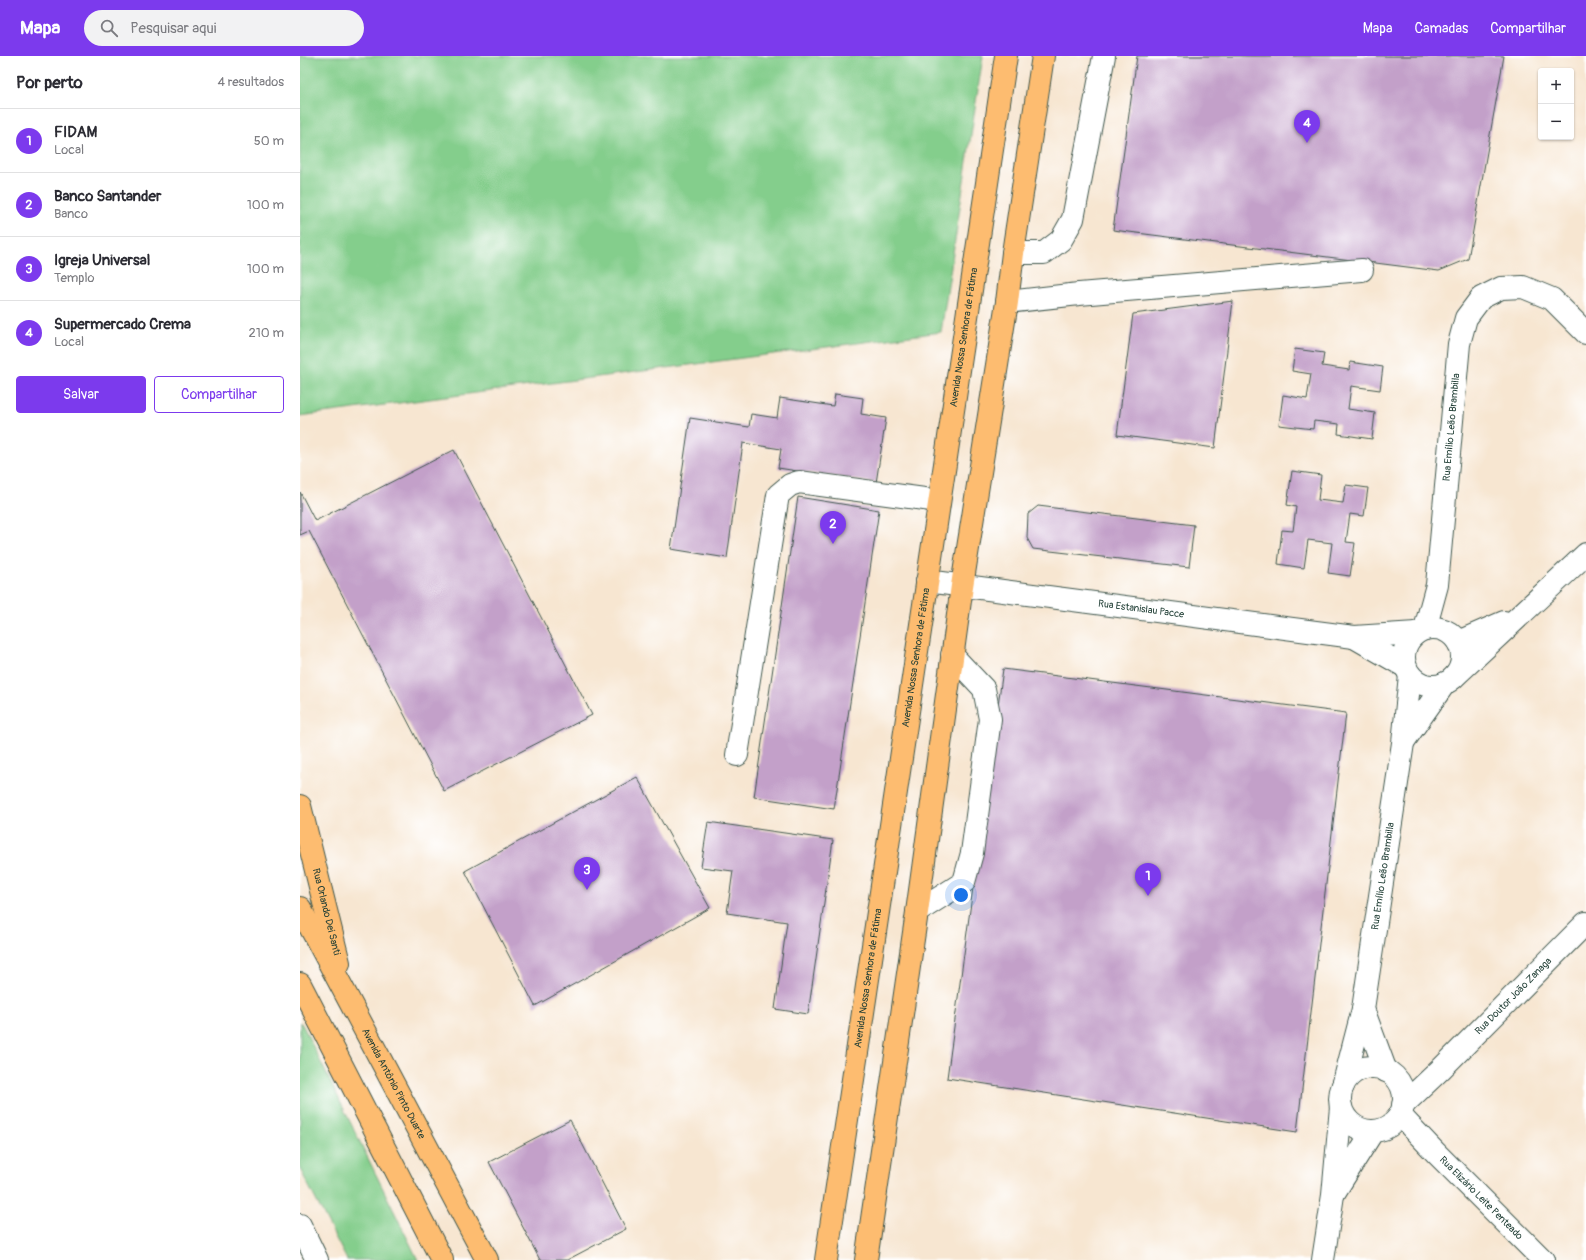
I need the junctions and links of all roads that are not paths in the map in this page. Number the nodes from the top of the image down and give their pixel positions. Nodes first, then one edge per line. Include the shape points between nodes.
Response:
1 (1006, 56) edge
2 (1043, 56) edge
3 (1104, 56) edge
4 (1013, 253) junction
5 (1362, 270) dead end
6 (1007, 302) junction
7 (1586, 333) edge
8 (939, 501) junction
9 (1586, 554) edge
10 (927, 581) junction
11 (1437, 585) junction
12 (962, 586) junction
13 (1520, 615) junction
14 (1420, 631) junction
15 (1354, 637) junction
16 (1455, 639) junction
17 (952, 655) junction
18 (1408, 671) junction
19 (1449, 681) junction
20 (1402, 743) junction
21 (737, 755) dead end
22 (300, 806) edge
23 (300, 908) edge
24 (917, 912) junction
25 (1586, 923) edge
26 (300, 984) edge
27 (346, 994) junction
28 (300, 996) edge
29 (1363, 1009) junction
30 (318, 1018) junction
31 (1441, 1069) junction
32 (1390, 1074) junction
33 (1342, 1096) junction
34 (1401, 1110) junction
35 (1378, 1130) junction
36 (1436, 1153) junction
37 (1333, 1195) junction
38 (300, 1225) edge
39 (317, 1260) edge
40 (442, 1260) edge
41 (487, 1260) edge
42 (826, 1260) edge
43 (866, 1260) edge
44 (1323, 1260) edge
45 (1543, 1260) edge

1 - 8 main road, Avenida Nossa Senhora de Fátima
2 - 4 main road
3 - 4 street via 1074,219 1061,240 1044,253
4 - 6 main road
5 - 6 street
6 - 12 main road
7 - 11 street, Rua Emílio Leão Brambilla via 1552,299 1523,287 1501,288 1481,298 1466,318 1459,344
8 - 10 main road, Avenida Nossa Senhora de Fátima
8 - 21 street via 799,482 790,485 778,495
9 - 13 street
10 - 12 street, Rua Estanislau Pacce
10 - 42 main road, Avenida Nossa Senhora de Fátima
11 - 14 street, Rua Emílio Leão Brambilla
11 - 16 street, Rua Emílio Leão Brambilla
12 - 15 street, Rua Estanislau Pacce
12 - 17 main road
13 - 16 street
13 - 19 street
14 - 15 street, Rua Estanislau Pacce
14 - 16 street via 1439,629
14 - 18 street via 1409,640 1405,648 1404,658
15 - 18 street, Rua Estanislau Pacce
16 - 19 street via 1461,651 1462,661
17 - 24 main road
17 - 24 street via 984,688 990,718 973,845 964,882
18 - 19 street via 1417,682 1426,685 1436,686
18 - 20 street, Rua Emílio Leão Brambilla
19 - 20 street, Rua Emílio Leão Brambilla
20 - 29 street, Rua Emílio Leão Brambilla
22 - 27 main road, Rua Orlando Dei Santi
23 - 27 main road, Avenida Antônio Pinto Duarte
24 - 43 main road
25 - 31 street, Rua Doutor João Zanaga
26 - 30 main road
27 - 41 main road, Avenida Antônio Pinto Duarte
28 - 30 main road
29 - 32 street, Rua Emílio Leão Brambilla
29 - 33 street, Rua Emílio Leão Brambilla
30 - 40 main road
31 - 32 street
31 - 34 street, Rua Doutor João Zanaga
32 - 33 street via 1376,1068 1357,1071 1348,1078
32 - 34 street via 1400,1085 1403,1095
33 - 35 street via 1345,1116 1352,1125 1362,1130
33 - 37 street, Rua Emílio Leão Brambilla
34 - 35 street via 1393,1123
34 - 36 street, Rua Elizário Leite Penteado
35 - 36 street, Rua Elizário Leite Penteado
35 - 37 street, Rua Emílio Leão Brambilla
36 - 45 street, Rua Elizário Leite Penteado
37 - 44 street, Rua Emílio Leão Brambilla
38 - 39 street

